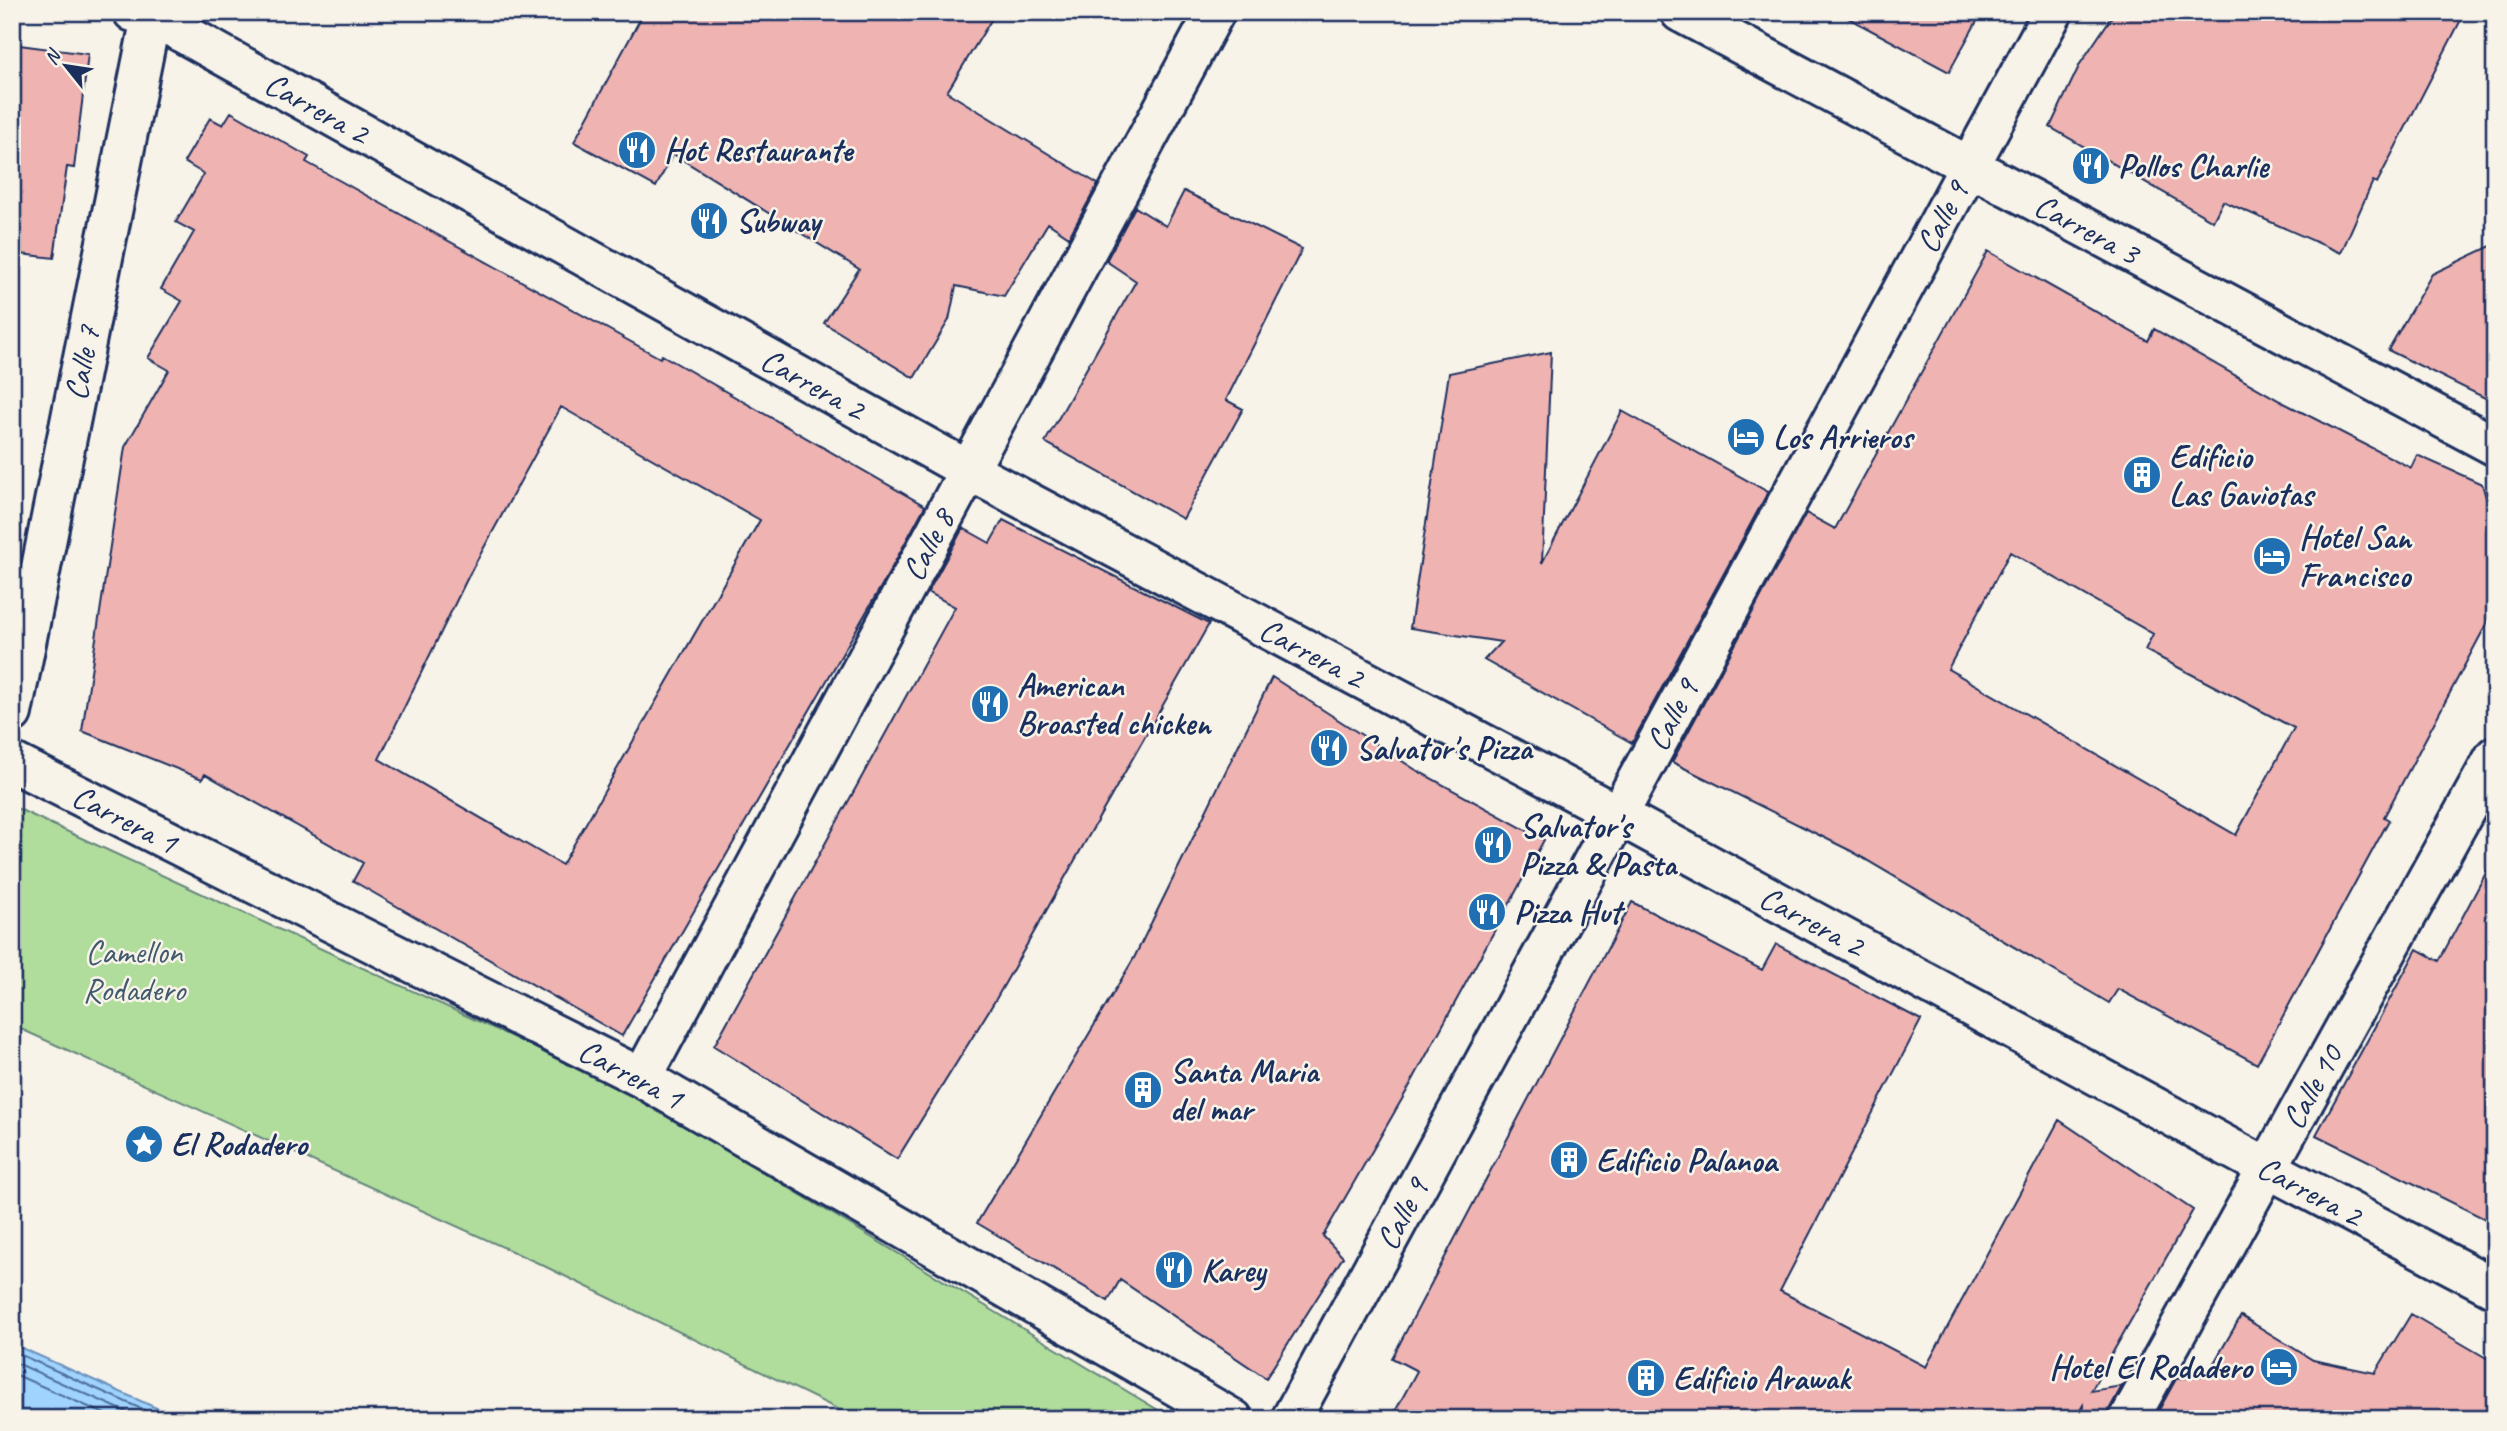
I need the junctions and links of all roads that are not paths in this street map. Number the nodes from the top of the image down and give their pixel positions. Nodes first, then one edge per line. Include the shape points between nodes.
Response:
1 (1215, 12) edge
2 (1680, 12) edge
3 (2053, 12) edge
4 (146, 13) edge
5 (1969, 166) junction
6 (2495, 446) edge
7 (968, 470) junction
8 (12, 713) edge
9 (2495, 756) edge
10 (12, 762) edge
11 (1618, 815) junction
12 (642, 1078) junction
13 (2267, 1168) junction
14 (2495, 1288) edge
15 (1233, 1419) edge
16 (1291, 1419) edge
17 (2129, 1419) edge

1 - 7 street, Calle 8
2 - 5 street, Carrera 3
3 - 5 street, Calle 9
4 - 7 street, Carrera 2
4 - 8 street, Calle 7
5 - 6 street, Carrera 3
5 - 11 street, Calle 9
7 - 11 street, Carrera 2
7 - 12 street, Calle 8
9 - 13 street, Calle 10
10 - 12 street, Carrera 1
11 - 13 street, Carrera 2
11 - 16 street, Calle 9
12 - 15 street, Carrera 1
13 - 14 street, Carrera 2
13 - 17 street, Calle 10

